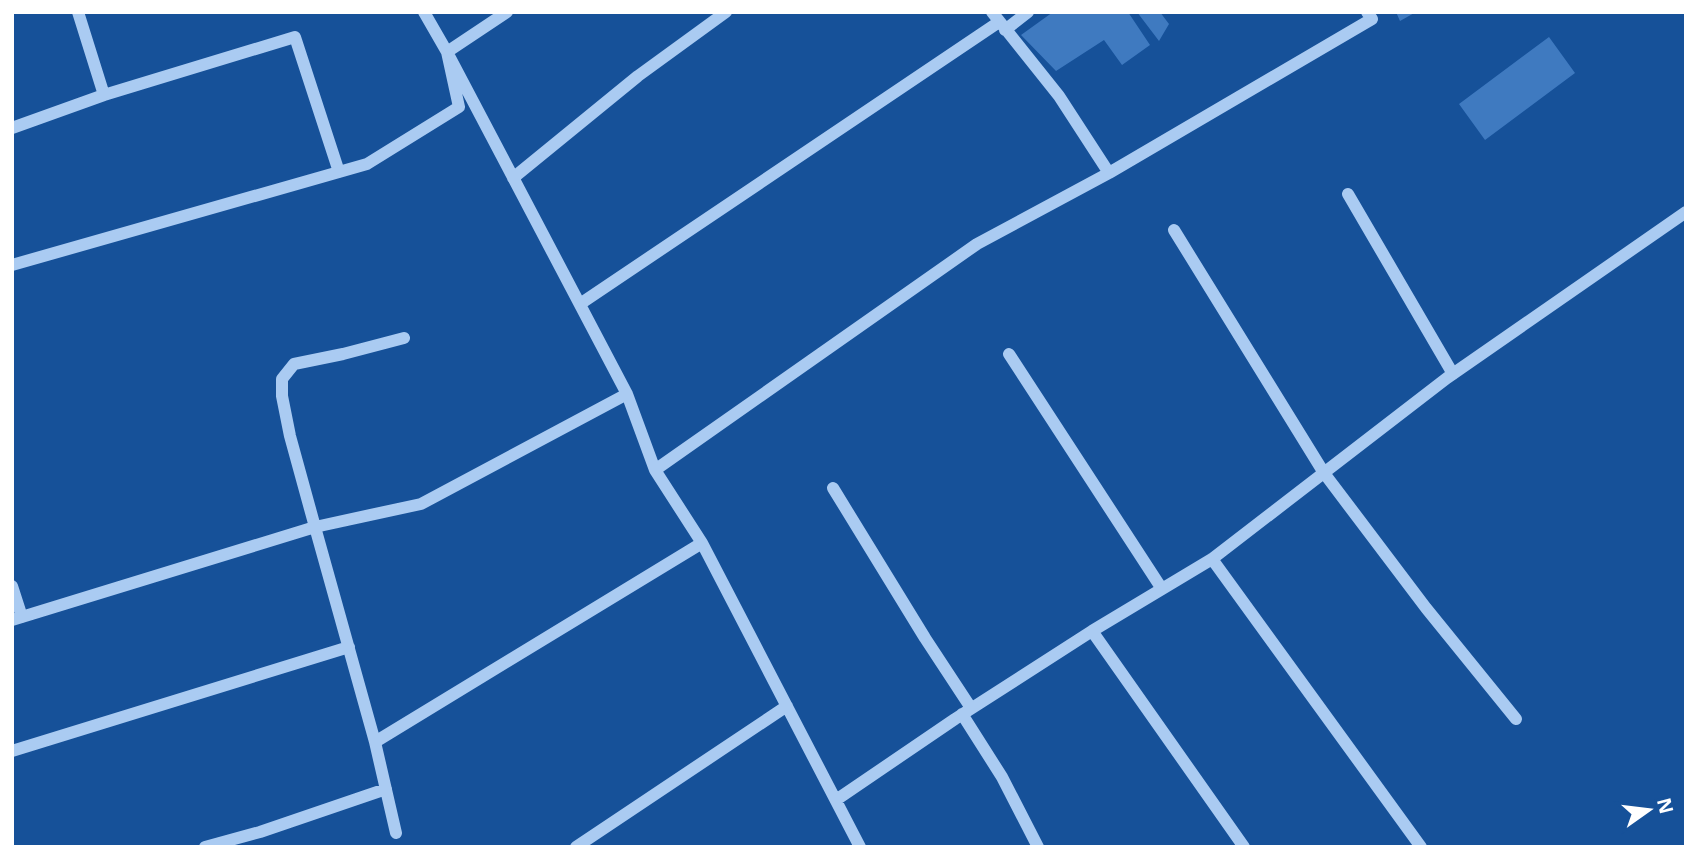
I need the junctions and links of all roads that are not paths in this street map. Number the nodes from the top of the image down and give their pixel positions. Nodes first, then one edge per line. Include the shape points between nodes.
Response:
1 (78, 12) edge
2 (424, 12) edge
3 (507, 12) edge
4 (726, 12) edge
5 (1028, 12) edge
6 (1367, 12) edge
7 (999, 21) edge
8 (447, 52) junction
9 (104, 95) junction
10 (12, 128) edge
11 (339, 172) junction
12 (1109, 173) junction
13 (513, 177) junction
14 (1348, 194) dead end
15 (1686, 212) edge
16 (1174, 230) dead end
17 (12, 265) edge
18 (580, 304) junction
19 (404, 338) dead end
20 (1009, 354) dead end
21 (1453, 374) junction
22 (627, 394) junction
23 (655, 470) junction
24 (1324, 472) junction
25 (833, 488) dead end
26 (315, 527) junction
27 (702, 543) junction
28 (1212, 559) junction
29 (12, 586) edge
30 (1162, 589) junction
31 (17, 619) edge
32 (1092, 631) junction
33 (349, 647) junction
34 (786, 706) junction
35 (967, 711) junction
36 (1516, 719) dead end
37 (375, 742) junction
38 (12, 751) edge
39 (386, 789) junction
40 (836, 800) junction
41 (396, 833) dead end
42 (580, 846) edge
43 (205, 847) edge
44 (860, 847) edge
45 (1038, 847) edge
46 (1244, 847) edge
47 (1421, 847) edge

1 - 9 street
2 - 8 street
3 - 8 street
4 - 13 street
5 - 7 street
6 - 12 street via 1372,19
7 - 12 street via 1059,96
7 - 18 street
8 - 11 street via 459,107 367,164
8 - 13 street
9 - 10 street
9 - 11 street via 295,37
11 - 17 street
12 - 23 street via 976,244
13 - 18 street
14 - 21 street
15 - 21 street
16 - 24 street
18 - 22 street
19 - 26 street via 294,364 282,379 290,436
20 - 30 street
21 - 24 street
22 - 23 street
22 - 26 street via 421,505
23 - 27 street
24 - 28 street
24 - 36 street
25 - 35 street
26 - 31 street
26 - 33 street
27 - 34 street
27 - 37 street
28 - 30 street
28 - 47 street
29 - 31 street
30 - 32 street
32 - 35 street
32 - 46 street
33 - 37 street
33 - 38 street
34 - 40 street
34 - 42 street
35 - 40 street
35 - 45 street
37 - 39 street
39 - 41 street
39 - 43 street
40 - 44 street

